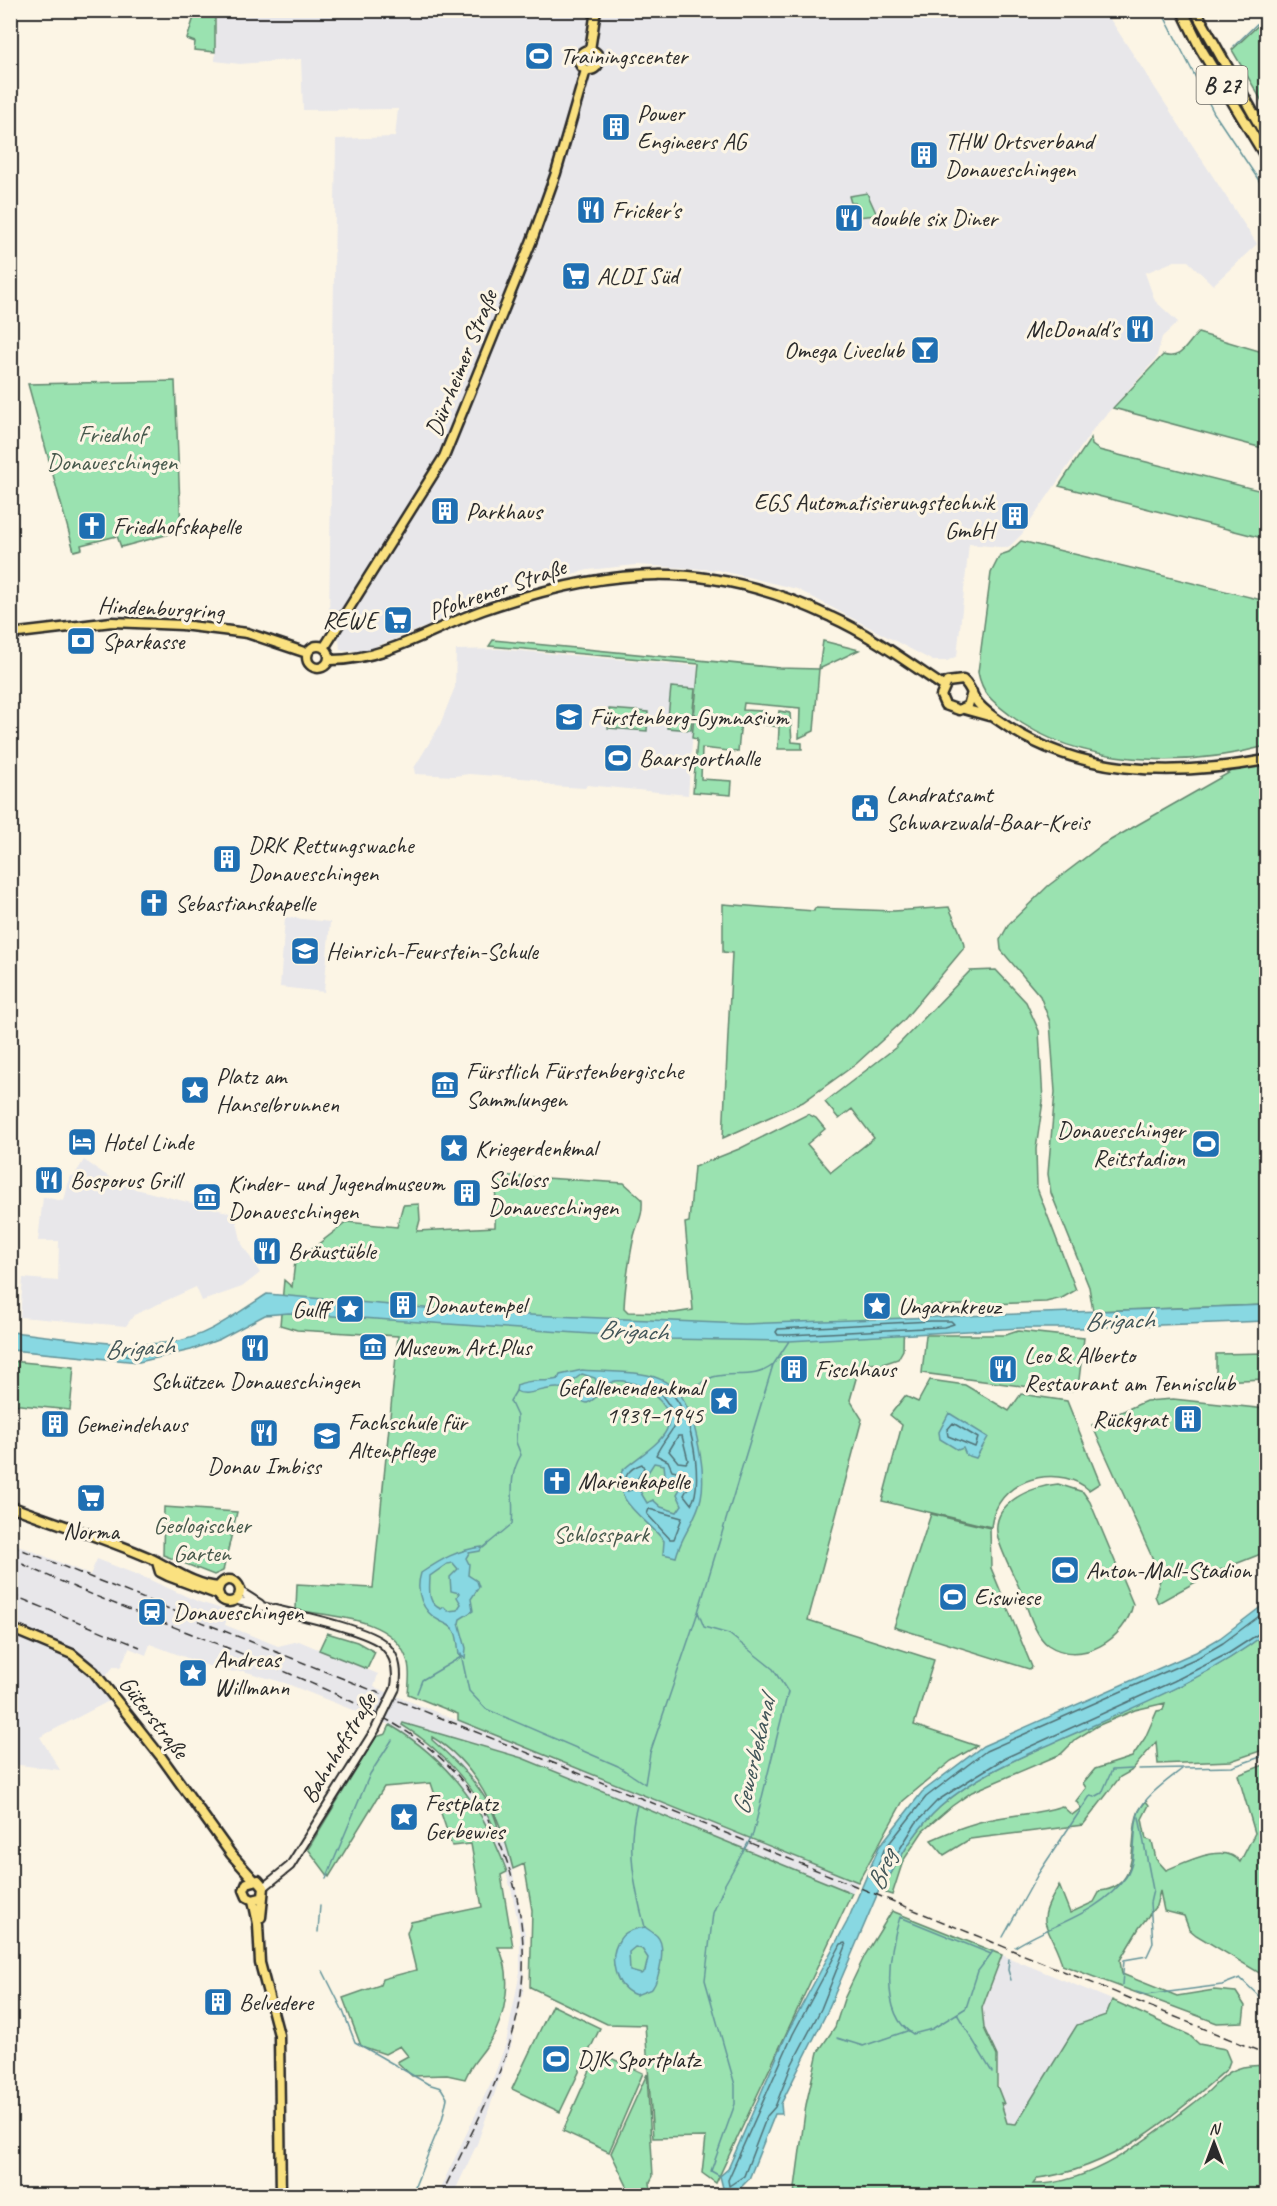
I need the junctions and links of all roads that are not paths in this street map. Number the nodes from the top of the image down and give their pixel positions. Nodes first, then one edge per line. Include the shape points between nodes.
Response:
1 (596, 10) edge
2 (1182, 10) edge
3 (1195, 10) edge
4 (590, 50) junction
5 (586, 70) junction
6 (1266, 136) edge
7 (1266, 157) edge
8 (10, 634) edge
9 (324, 648) junction
10 (307, 653) junction
11 (329, 660) junction
12 (944, 686) junction
13 (972, 692) junction
14 (964, 709) junction
15 (993, 717) junction
16 (1266, 760) edge
17 (10, 1506) edge
18 (10, 1512) edge
19 (55, 1520) junction
20 (219, 1591) junction
21 (238, 1596) junction
22 (10, 1628) edge
23 (256, 1883) junction
24 (257, 1899) junction
25 (281, 2196) edge

1 - 4 main road, Dürrheimer Straße
2 - 7 highway, B 27
3 - 6 highway, B 27
4 - 5 main road, Dürrheimer Straße via 579,59
4 - 5 main road, Dürrheimer Straße via 598,55 599,63
5 - 9 main road, Dürrheimer Straße via 560,163 532,240 444,457
8 - 10 main road, Hindenburgring via 92,623 171,625 248,633
9 - 10 main road via 315,646
9 - 11 main road
10 - 11 main road via 307,663 314,668 322,668
11 - 12 main road, Pfohrener Straße via 372,655 549,588 617,576 674,574 734,582 794,600 864,634
12 - 13 main road via 951,680 963,680
12 - 14 main road via 941,696 945,705 954,710
13 - 14 main road
13 - 15 main road
14 - 15 main road
15 - 16 main road via 1050,748 1114,767 1182,771
17 - 19 main road
18 - 19 main road via 33,1520
19 - 20 main road
20 - 21 main road via 227,1602
20 - 21 main road via 225,1580 233,1580 239,1586
21 - 23 street, Bahnhofstraße, bridge via 376,1639 386,1646 395,1663 397,1679 375,1730 290,1866 278,1877
22 - 23 main road, Güterstraße via 72,1654 94,1672
23 - 24 main road
23 - 24 main road, Güterstraße via 245,1893
24 - 25 main road via 260,1963 279,2035

